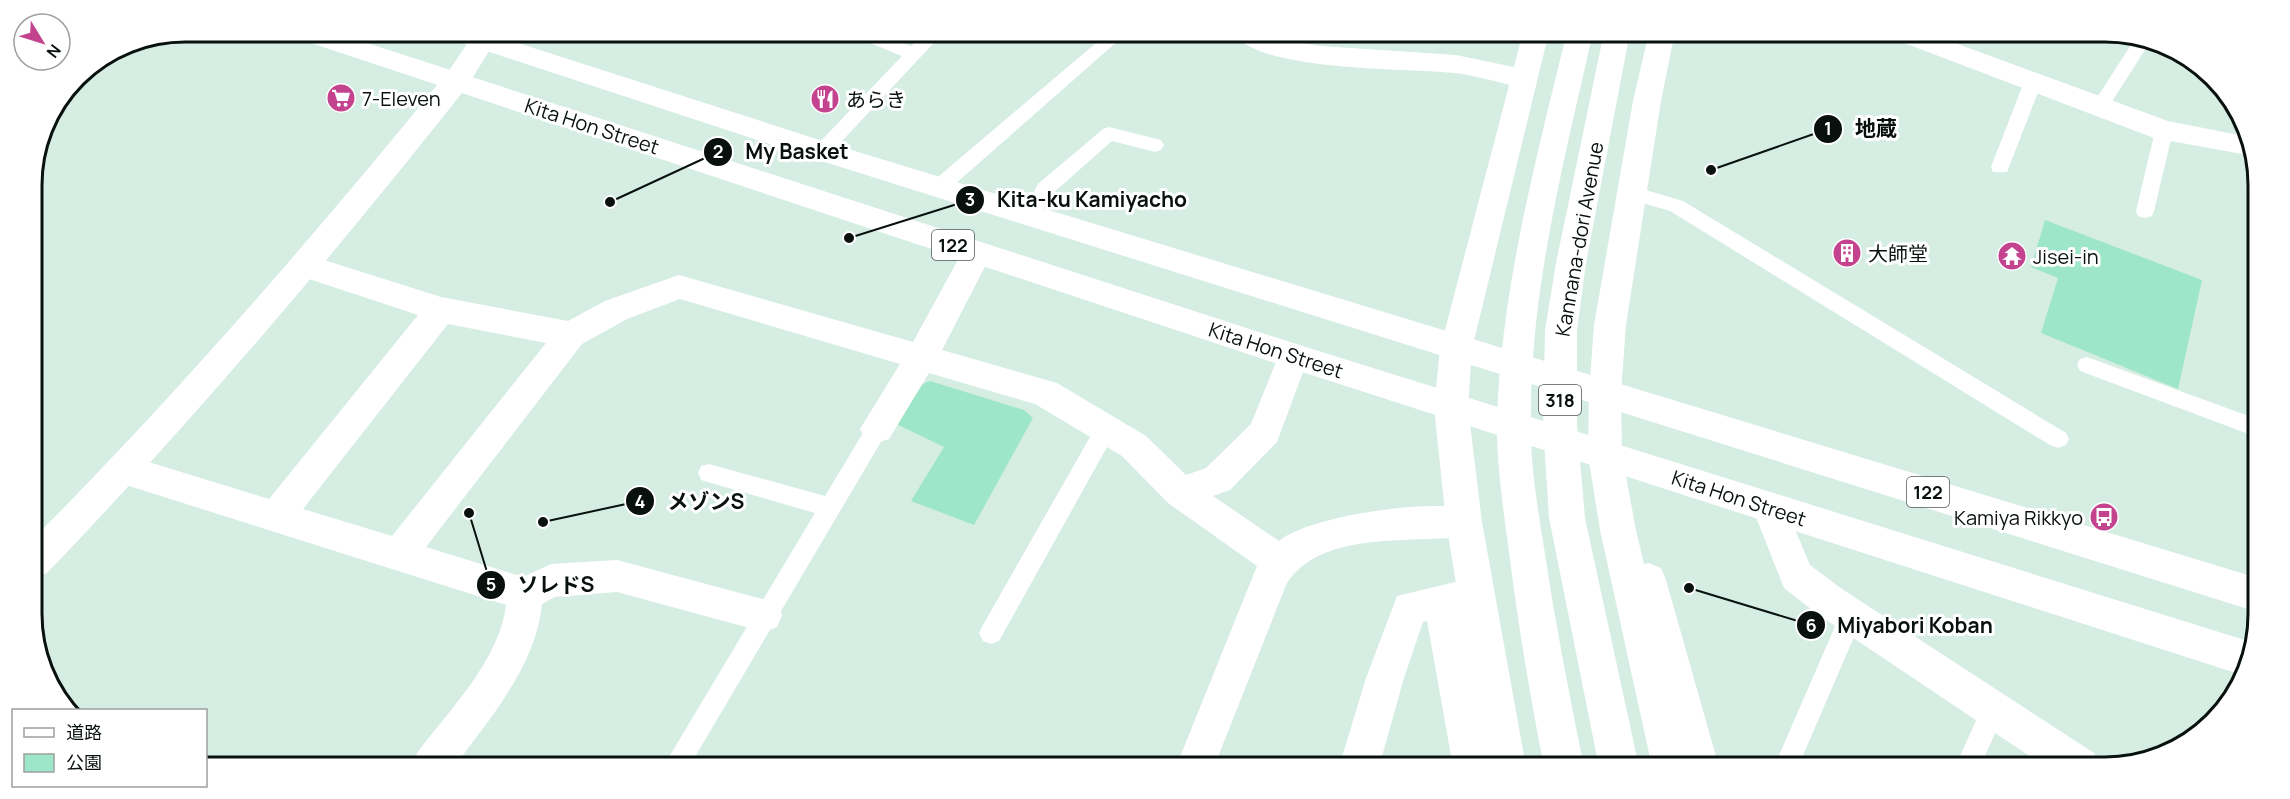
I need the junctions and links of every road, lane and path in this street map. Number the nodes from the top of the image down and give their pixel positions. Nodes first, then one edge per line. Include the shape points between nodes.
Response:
1 (336, 42) edge
2 (472, 42) edge
3 (499, 42) edge
4 (884, 42) edge
5 (925, 42) edge
6 (1107, 42) edge
7 (1267, 42) edge
8 (1533, 42) edge
9 (1578, 42) edge
10 (1615, 42) edge
11 (1660, 42) edge
12 (1927, 42) edge
13 (2139, 46) edge
14 (914, 54) junction
15 (1523, 78) junction
16 (456, 81) junction
17 (2033, 82) junction
18 (2100, 107) junction
19 (2164, 131) junction
20 (1155, 145) dead end
21 (2242, 146) edge
22 (822, 151) junction
23 (2000, 167) dead end
24 (939, 187) junction
25 (1632, 193) junction
26 (2145, 211) dead end
27 (1030, 214) junction
28 (978, 253) junction
29 (305, 266) junction
30 (441, 310) junction
31 (571, 335) junction
32 (1456, 349) junction
33 (922, 356) junction
34 (1293, 356) junction
35 (2087, 365) dead end
36 (1605, 392) junction
37 (1451, 407) junction
38 (2248, 425) edge
39 (877, 429) joint
40 (1106, 429) junction
41 (2058, 439) dead end
42 (1605, 455) junction
43 (126, 470) junction
44 (709, 473) dead end
45 (1180, 492) junction
46 (830, 507) junction
47 (1769, 507) junction
48 (276, 517) junction
49 (1464, 522) junction
50 (42, 554) edge
51 (398, 556) junction
52 (1280, 562) junction
53 (1648, 580) dead end
54 (2248, 592) edge
55 (525, 594) junction
56 (1459, 598) junction
57 (764, 615) junction
58 (1851, 616) junction
59 (991, 633) dead end
60 (2241, 657) edge
61 (1993, 711) junction
62 (438, 757) edge
63 (681, 757) edge
64 (1199, 757) edge
65 (1362, 757) edge
66 (1472, 757) edge
67 (1503, 757) edge
68 (1562, 757) edge
69 (1617, 757) edge
70 (1670, 757) edge
71 (1696, 757) edge
72 (1790, 757) edge
73 (1972, 757) edge
74 (2064, 757) edge

1 - 16 main road, Kita Hon Street / 122
2 - 16 main road
3 - 22 main road, 122
4 - 14 lane
5 - 14 lane
6 - 24 lane
7 - 15 main road via 1309,55 1456,64
8 - 15 main road
9 - 68 main road, Kannana-dori Avenue / 318 via 1520,322 1514,418 1520,507 1536,621
10 - 69 main road, Kannana-dori Avenue / 318 via 1561,330 1560,425 1567,518
11 - 25 main road, 318
12 - 17 main road
13 - 18 lane
14 - 22 lane
15 - 32 main road
16 - 28 main road, Kita Hon Street / 122
16 - 29 main road
17 - 18 main road
17 - 23 lane
18 - 19 main road
19 - 21 main road
19 - 26 lane
20 - 27 lane via 1109,135 1045,189
22 - 24 main road, 122
24 - 27 main road, 122
25 - 36 main road, 318 via 1610,325
25 - 41 lane via 1676,206
27 - 32 main road, 122
28 - 33 main road
28 - 34 main road, Kita Hon Street / 122
29 - 30 main road
29 - 43 main road
30 - 31 main road
30 - 48 main road
31 - 33 main road via 616,310 679,287
31 - 51 main road
32 - 36 main road, 122
32 - 37 main road
33 - 39 main road
33 - 40 main road via 1045,393
34 - 37 main road, Kita Hon Street / 122
34 - 45 main road via 1265,432 1218,479
35 - 38 lane
36 - 42 main road, 318
36 - 54 main road, 122
37 - 42 main road, Kita Hon Street / 122
37 - 49 main road
39 - 46 lane
40 - 45 main road via 1134,446
40 - 59 lane
42 - 47 main road, Kita Hon Street / 122
42 - 70 main road, 318 via 1618,530
43 - 48 main road
43 - 50 main road
44 - 46 lane
45 - 52 main road
46 - 57 lane
47 - 58 main road via 1797,576
47 - 60 main road, Kita Hon Street / 122
48 - 51 main road
49 - 52 main road via 1425,521 1328,537 1298,547
49 - 56 main road
51 - 55 main road
52 - 64 main road
53 - 71 main road
55 - 57 main road via 551,581 616,576
55 - 62 main road via 520,630 495,679
56 - 65 main road via 1410,608
56 - 66 main road
56 - 67 main road
57 - 63 lane
58 - 61 main road
58 - 72 lane
61 - 73 lane
61 - 74 main road

